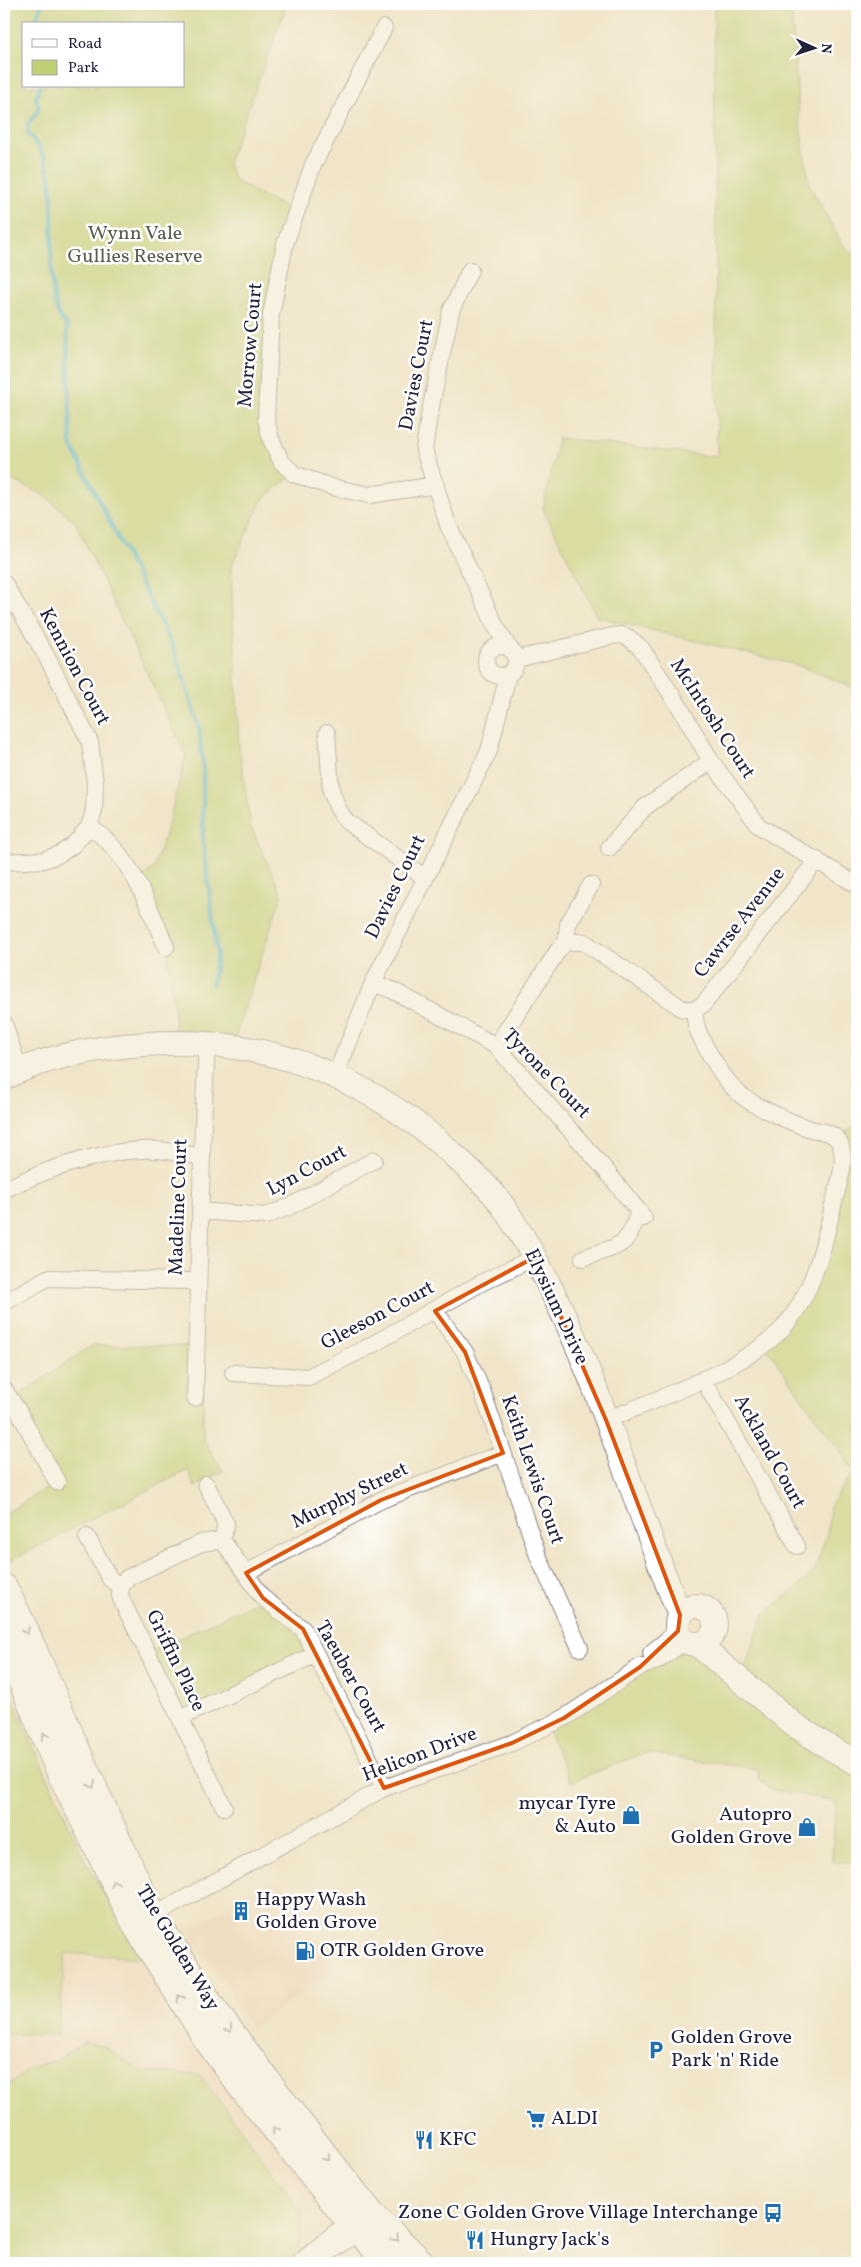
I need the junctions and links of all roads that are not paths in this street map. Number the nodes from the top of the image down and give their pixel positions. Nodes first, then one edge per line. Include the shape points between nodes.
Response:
1 (384, 28) dead end
2 (470, 270) dead end
3 (436, 486) junction
4 (4, 583) edge
5 (507, 651) junction
6 (500, 674) junction
7 (327, 733) dead end
8 (711, 761) junction
9 (89, 827) junction
10 (610, 848) dead end
11 (817, 860) junction
12 (4, 862) edge
13 (424, 877) junction
14 (591, 885) dead end
15 (857, 885) edge
16 (566, 942) junction
17 (166, 947) dead end
18 (373, 983) junction
19 (694, 1008) junction
20 (4, 1023) edge
21 (207, 1044) junction
22 (496, 1046) junction
23 (11, 1074) edge
24 (335, 1076) junction
25 (202, 1157) junction
26 (374, 1160) dead end
27 (4, 1190) edge
28 (200, 1211) junction
29 (535, 1257) junction
30 (583, 1258) dead end
31 (198, 1285) junction
32 (4, 1303) edge
33 (435, 1311) junction
34 (233, 1373) dead end
35 (703, 1379) junction
36 (4, 1389) edge
37 (195, 1398) dead end
38 (606, 1420) junction
39 (503, 1453) junction
40 (57, 1482) dead end
41 (206, 1484) dead end
42 (87, 1538) dead end
43 (225, 1545) junction
44 (797, 1546) dead end
45 (246, 1574) junction
46 (4, 1587) edge
47 (121, 1587) junction
48 (691, 1628) junction
49 (4, 1640) edge
50 (580, 1648) dead end
51 (316, 1654) junction
52 (180, 1718) junction
53 (857, 1763) edge
54 (384, 1788) junction
55 (224, 1807) dead end
56 (144, 1921) junction
57 (359, 2222) junction
58 (299, 2263) edge
59 (314, 2263) edge
60 (389, 2263) edge
61 (422, 2263) edge

1 - 3 street, Morrow Court via 313,165 285,244 271,315 266,419 281,461 294,474 369,495
2 - 3 street, Davies Court via 451,311 428,416 424,450
3 - 5 street, Davies Court via 448,525
4 - 9 street, Kennion Court via 90,742 95,783 94,811
5 - 6 street via 514,669
5 - 6 street via 488,654 486,659 488,670
5 - 8 street, McIntosh Court via 621,635 630,638 651,663
6 - 13 street, Davies Court via 498,719 489,751
7 - 13 street via 330,790 336,807 346,821
8 - 10 street via 645,807
8 - 11 street, McIntosh Court via 759,826
9 - 12 street via 60,854 44,860
9 - 17 street via 102,834 138,881
11 - 15 street, McIntosh Court
11 - 19 street, Cawrse Avenue via 703,1005
13 - 18 street, Davies Court
14 - 16 street via 568,924
16 - 19 street via 584,942 683,1009
16 - 22 street via 558,949
18 - 22 street, Tyrone Court
18 - 24 street, Davies Court
19 - 35 street via 698,1030 714,1061 741,1096 811,1129 827,1132 838,1139 843,1159 824,1246 799,1305 782,1328 752,1352
20 - 23 street
21 - 23 street, Elysium Drive via 167,1043 110,1048 61,1058
21 - 24 street, Elysium Drive via 253,1049
21 - 25 street, Madeline Court
22 - 30 street, Tyrone Court via 642,1214 624,1243
24 - 29 street, Elysium Drive via 369,1091 439,1141 504,1206
25 - 27 street via 156,1150 127,1151 67,1164
25 - 28 street, Madeline Court
26 - 28 street, Lyn Court via 291,1206 266,1216
28 - 31 street, Madeline Court
29 - 33 street, Gleeson Court via 481,1283
29 - 38 street, Elysium Drive
31 - 32 street via 189,1281 46,1278
31 - 37 street, Madeline Court via 200,1371
33 - 34 street, Gleeson Court via 308,1377
33 - 39 street, Keith Lewis Court via 465,1352 484,1393
35 - 38 street
35 - 44 street, Ackland Court
36 - 40 street
38 - 48 street, Elysium Drive via 661,1566
39 - 45 street, Murphy Street via 380,1500
39 - 50 street, Keith Lewis Court via 538,1556
41 - 43 street via 226,1524
42 - 47 street, Griffin Place via 110,1579
43 - 45 street, Taeuber Court
43 - 47 street via 201,1543 127,1578
45 - 51 street, Taeuber Court via 263,1598 302,1628
46 -> 56 main road, The Golden Way via 24,1625 84,1766
47 - 52 street, Griffin Place via 124,1605
48 - 53 street, Elysium Drive via 741,1679 794,1724
48 - 54 street, Helicon Drive via 657,1661 640,1667 564,1718 460,1763
56 -> 49 main road, The Golden Way via 60,1773
51 - 52 street
51 - 54 street, Taeuber Court
52 - 55 street, Griffin Place
54 - 56 street, Helicon Drive
56 - 57 main road, The Golden Way via 207,2040 241,2087
57 - 58 street
57 - 59 street
57 - 60 main road, The Golden Way
57 -> 61 main road, The Golden Way

